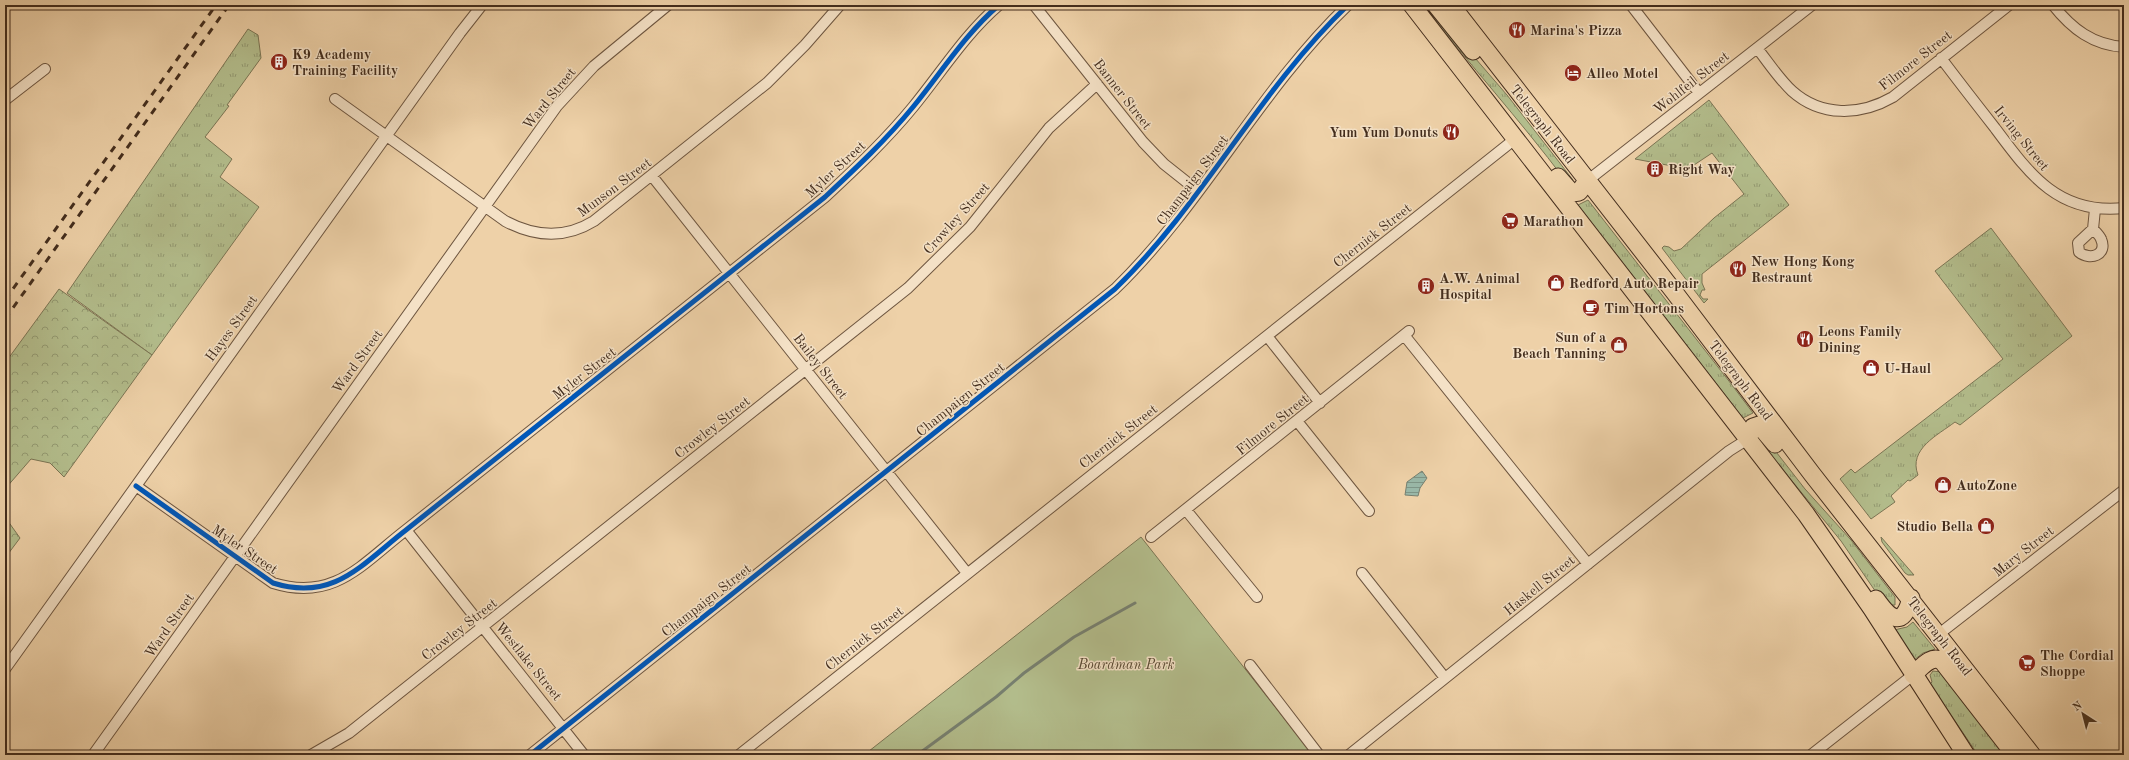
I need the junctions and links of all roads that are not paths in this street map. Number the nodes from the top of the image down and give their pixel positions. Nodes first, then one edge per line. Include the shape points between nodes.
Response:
1 (482, 5) edge
2 (668, 5) edge
3 (840, 5) edge
4 (999, 5) edge
5 (1034, 5) edge
6 (1348, 5) edge
7 (1412, 5) edge
8 (1436, 5) edge
9 (1451, 5) edge
10 (1631, 5) edge
11 (1812, 5) edge
12 (2010, 5) edge
13 (2053, 5) edge
14 (2124, 47) edge
15 (1757, 48) junction
16 (1941, 58) junction
17 (1500, 68) junction
18 (45, 69) dead end
19 (1097, 84) junction
20 (1699, 93) junction
21 (1481, 94) junction
22 (335, 99) dead end
23 (5, 100) edge
24 (386, 135) junction
25 (1514, 139) junction
26 (652, 176) junction
27 (1587, 181) junction
28 (1198, 191) junction
29 (485, 206) junction
30 (2124, 208) edge
31 (2095, 209) junction
32 (2093, 229) dead end
33 (729, 273) junction
34 (1267, 336) junction
35 (806, 370) junction
36 (1320, 404) junction
37 (1297, 421) junction
38 (1748, 439) junction
39 (886, 472) junction
40 (136, 486) junction
41 (2124, 490) edge
42 (1186, 510) junction
43 (1369, 511) dead end
44 (1806, 514) junction
45 (1844, 515) junction
46 (406, 530) junction
47 (1151, 537) dead end
48 (235, 557) junction
49 (1588, 564) junction
50 (967, 573) junction
51 (1362, 573) dead end
52 (1257, 597) dead end
53 (1911, 598) junction
54 (484, 627) junction
55 (1938, 634) junction
56 (1250, 665) dead end
57 (5, 669) edge
58 (1913, 675) junction
59 (1445, 678) junction
60 (563, 729) junction
61 (93, 755) edge
62 (311, 755) edge
63 (530, 755) edge
64 (584, 755) edge
65 (739, 755) edge
66 (1319, 755) edge
67 (1349, 755) edge
68 (1811, 755) edge
69 (1966, 755) edge
70 (2015, 755) edge
71 (2032, 755) edge

1 - 24 street, Hayes Street
2 - 29 street, Ward Street via 594,66 575,85
3 - 26 street, Munson Street via 805,46 767,83
4 - 33 street, Myler Street via 974,30 912,108 860,164 825,197
5 - 19 street, Banner Street
6 - 28 street, Champaign Street via 1301,56
7 - 21 main road
8 - 17 main road via 1474,52
9 - 17 main road, Telegraph Road
10 - 20 street
11 - 15 street, Wohlfeil Street
12 - 16 street, Filmore Street
13 - 14 street via 2065,20 2085,36 2105,44
15 - 16 street, Filmore Street via 1798,96 1820,107 1841,111 1862,110 1882,103
15 - 20 street, Wohlfeil Street
16 - 31 street, Irving Street via 2033,176 2048,190 2062,198
17 - 27 main road, Telegraph Road
18 - 23 street
19 - 28 street, Banner Street via 1157,157
19 - 35 street, Crowley Street via 1049,128 970,227 937,260 908,288
20 - 27 street, Wohlfeil Street
21 - 25 main road
21 - 27 main road via 1513,118 1572,194 1579,192
22 - 24 street, Munson Street
24 - 29 street, Munson Street
24 - 40 street, Hayes Street
25 - 34 street, Chernick Street
25 - 38 main road
26 - 29 street, Munson Street via 594,221 565,233 546,234 525,230 505,221
26 - 33 street, Bailey Street
27 - 45 main road, Telegraph Road
28 - 39 street, Champaign Street via 1155,248 1115,289
29 - 48 street, Ward Street
30 - 31 street, Irving Street
31 - 32 street
33 - 35 street, Bailey Street
33 - 46 street, Myler Street
34 - 36 street
34 - 50 street, Chernick Street
35 - 39 street, Bailey Street
35 - 54 street, Crowley Street
36 - 37 street, Filmore Street
36 - 49 street, Filmore Street via 1406,333
37 - 42 street, Filmore Street
37 - 43 street
38 - 44 main road
38 - 45 main road via 1753,427 1763,428 1815,494
38 - 49 street, Haskell Street via 1729,451
39 - 50 street, Bailey Street
39 - 60 street, Champaign Street
40 - 48 street, Myler Street
40 - 57 street, Hayes Street
41 - 55 street, Mary Street
42 - 47 street, Filmore Street
42 - 52 street
44 - 53 main road via 1825,526 1889,616 1898,618 1904,614 1908,610
44 - 58 main road via 1872,609
45 - 53 main road, Telegraph Road
46 - 48 street, Myler Street via 345,577 317,588 299,589 273,583
46 - 54 street, Westlake Street
48 - 61 street, Ward Street
49 - 59 street, Haskell Street
50 - 65 street, Chernick Street
51 - 59 street
53 - 55 main road, Telegraph Road
54 - 60 street, Westlake Street
54 - 62 street, Crowley Street via 349,733
55 - 71 main road, Telegraph Road
56 - 66 street
58 - 68 street
58 - 69 main road
58 - 70 main road via 1931,660 1942,662
59 - 67 street, Haskell Street
60 - 63 street, Champaign Street
60 - 64 street, Westlake Street

